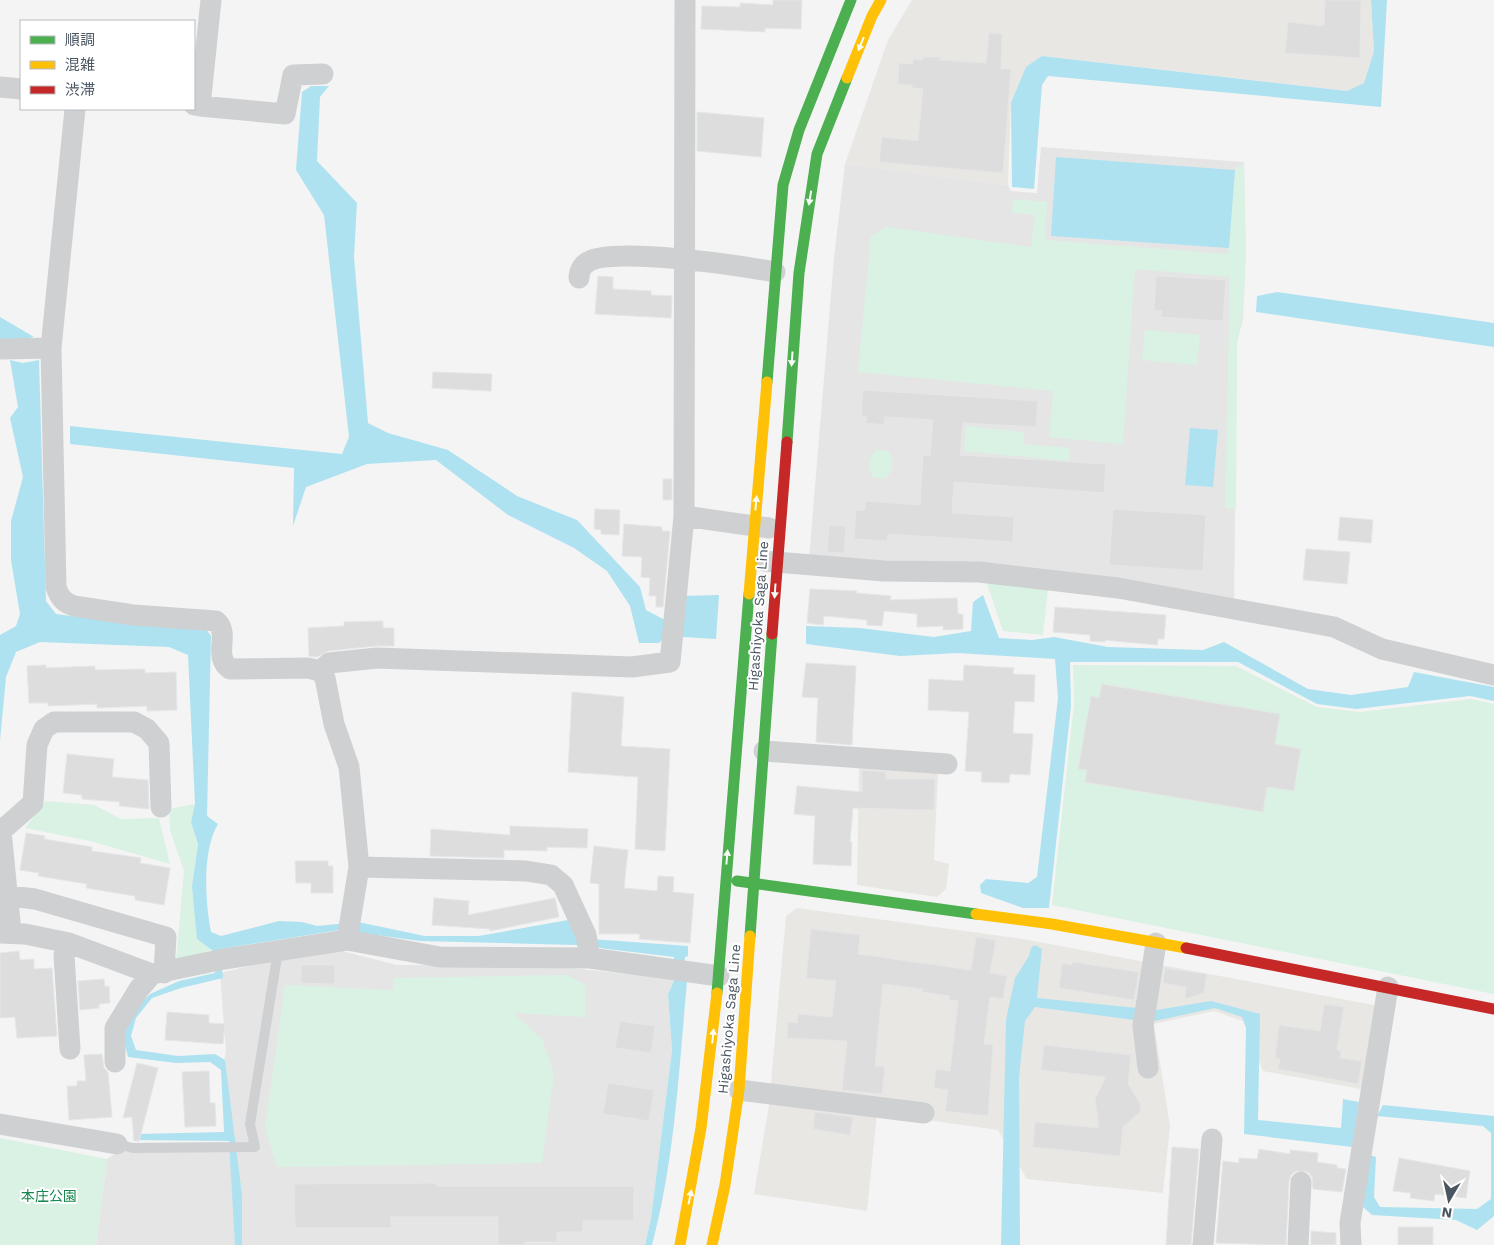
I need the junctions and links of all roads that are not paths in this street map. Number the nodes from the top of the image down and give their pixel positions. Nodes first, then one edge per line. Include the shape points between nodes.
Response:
1 (211, 0) edge
2 (685, 0) edge
3 (851, 0) edge
4 (870, 5) edge
5 (323, 74) dead end
6 (0, 87) edge
7 (20, 89) edge
8 (197, 105) edge
9 (75, 110) edge
10 (686, 259) junction
11 (775, 272) junction
12 (579, 278) dead end
13 (52, 348) junction
14 (0, 349) edge
15 (684, 516) junction
16 (754, 526) junction
17 (779, 529) junction
18 (751, 559) junction
19 (777, 562) junction
20 (320, 671) junction
21 (1494, 675) edge
22 (764, 751) junction
23 (947, 764) dead end
24 (161, 807) dead end
25 (359, 867) junction
26 (726, 879) junction
27 (755, 883) junction
28 (9, 896) junction
29 (349, 931) junction
30 (5, 933) edge
31 (69, 943) junction
32 (1156, 943) junction
33 (588, 947) junction
34 (278, 951) junction
35 (158, 974) junction
36 (719, 976) junction
37 (1388, 987) junction
38 (1494, 1009) edge
39 (70, 1049) dead end
40 (115, 1062) dead end
41 (1148, 1068) dead end
42 (739, 1090) junction
43 (924, 1113) dead end
44 (0, 1124) edge
45 (1212, 1139) dead end
46 (117, 1144) joint
47 (1301, 1182) dead end
48 (680, 1245) edge
49 (712, 1245) edge
50 (1203, 1245) edge
51 (1298, 1245) edge
52 (1351, 1245) edge

1 - 8 street
2 - 10 street
3 - 11 main road, Higashiyoka Saga Line via 796,140 783,185
4 -> 17 main road, Higashiyoka Saga Line via 817,154 799,273
5 - 8 street via 293,75 286,114
6 - 7 street
9 - 13 street
10 - 11 street
10 - 12 street via 603,257 587,262 579,272
10 - 15 street
16 -> 11 main road, Higashiyoka Saga Line
13 - 14 street
13 - 20 street via 56,586 60,597 74,606 133,615 216,621 222,632 221,656 230,669 308,668
15 - 16 street
15 - 20 street via 670,662 632,667 377,658 329,662
16 - 17 street
16 - 18 main road, Higashiyoka Saga Line
17 - 19 main road, Higashiyoka Saga Line
18 - 19 street
26 -> 18 main road, Higashiyoka Saga Line
19 - 21 street via 884,571 979,572 1118,588 1334,627 1382,649
19 -> 22 main road, Higashiyoka Saga Line
20 - 25 street via 325,678 334,724 349,767
22 - 23 street
22 - 27 main road, Higashiyoka Saga Line
24 - 28 street via 159,743 147,729 134,722 54,722 44,729 37,745 33,803 1,831
25 - 29 street
25 - 33 street via 526,871 550,875 563,885
26 - 27 main road
26 - 36 main road, Higashiyoka Saga Line
27 - 32 main road via 951,908
27 - 42 main road, Higashiyoka Saga Line
28 - 30 street
28 - 35 street via 35,899 166,937
29 - 33 street via 440,957
29 - 34 street
30 - 31 street
31 - 35 street
31 - 39 street via 64,955
32 - 37 main road
32 - 41 street via 1143,1026
33 - 36 street
34 - 35 street
34 - 46 lane via 250,1124 255,1147 133,1148
35 - 40 street via 139,989 114,1028
48 -> 36 main road, Higashiyoka Saga Line via 694,1182
37 - 38 main road
37 - 52 street via 1350,1223
42 - 43 street
42 - 49 main road, Higashiyoka Saga Line via 725,1186
44 - 46 street
45 - 50 street
47 - 51 street

